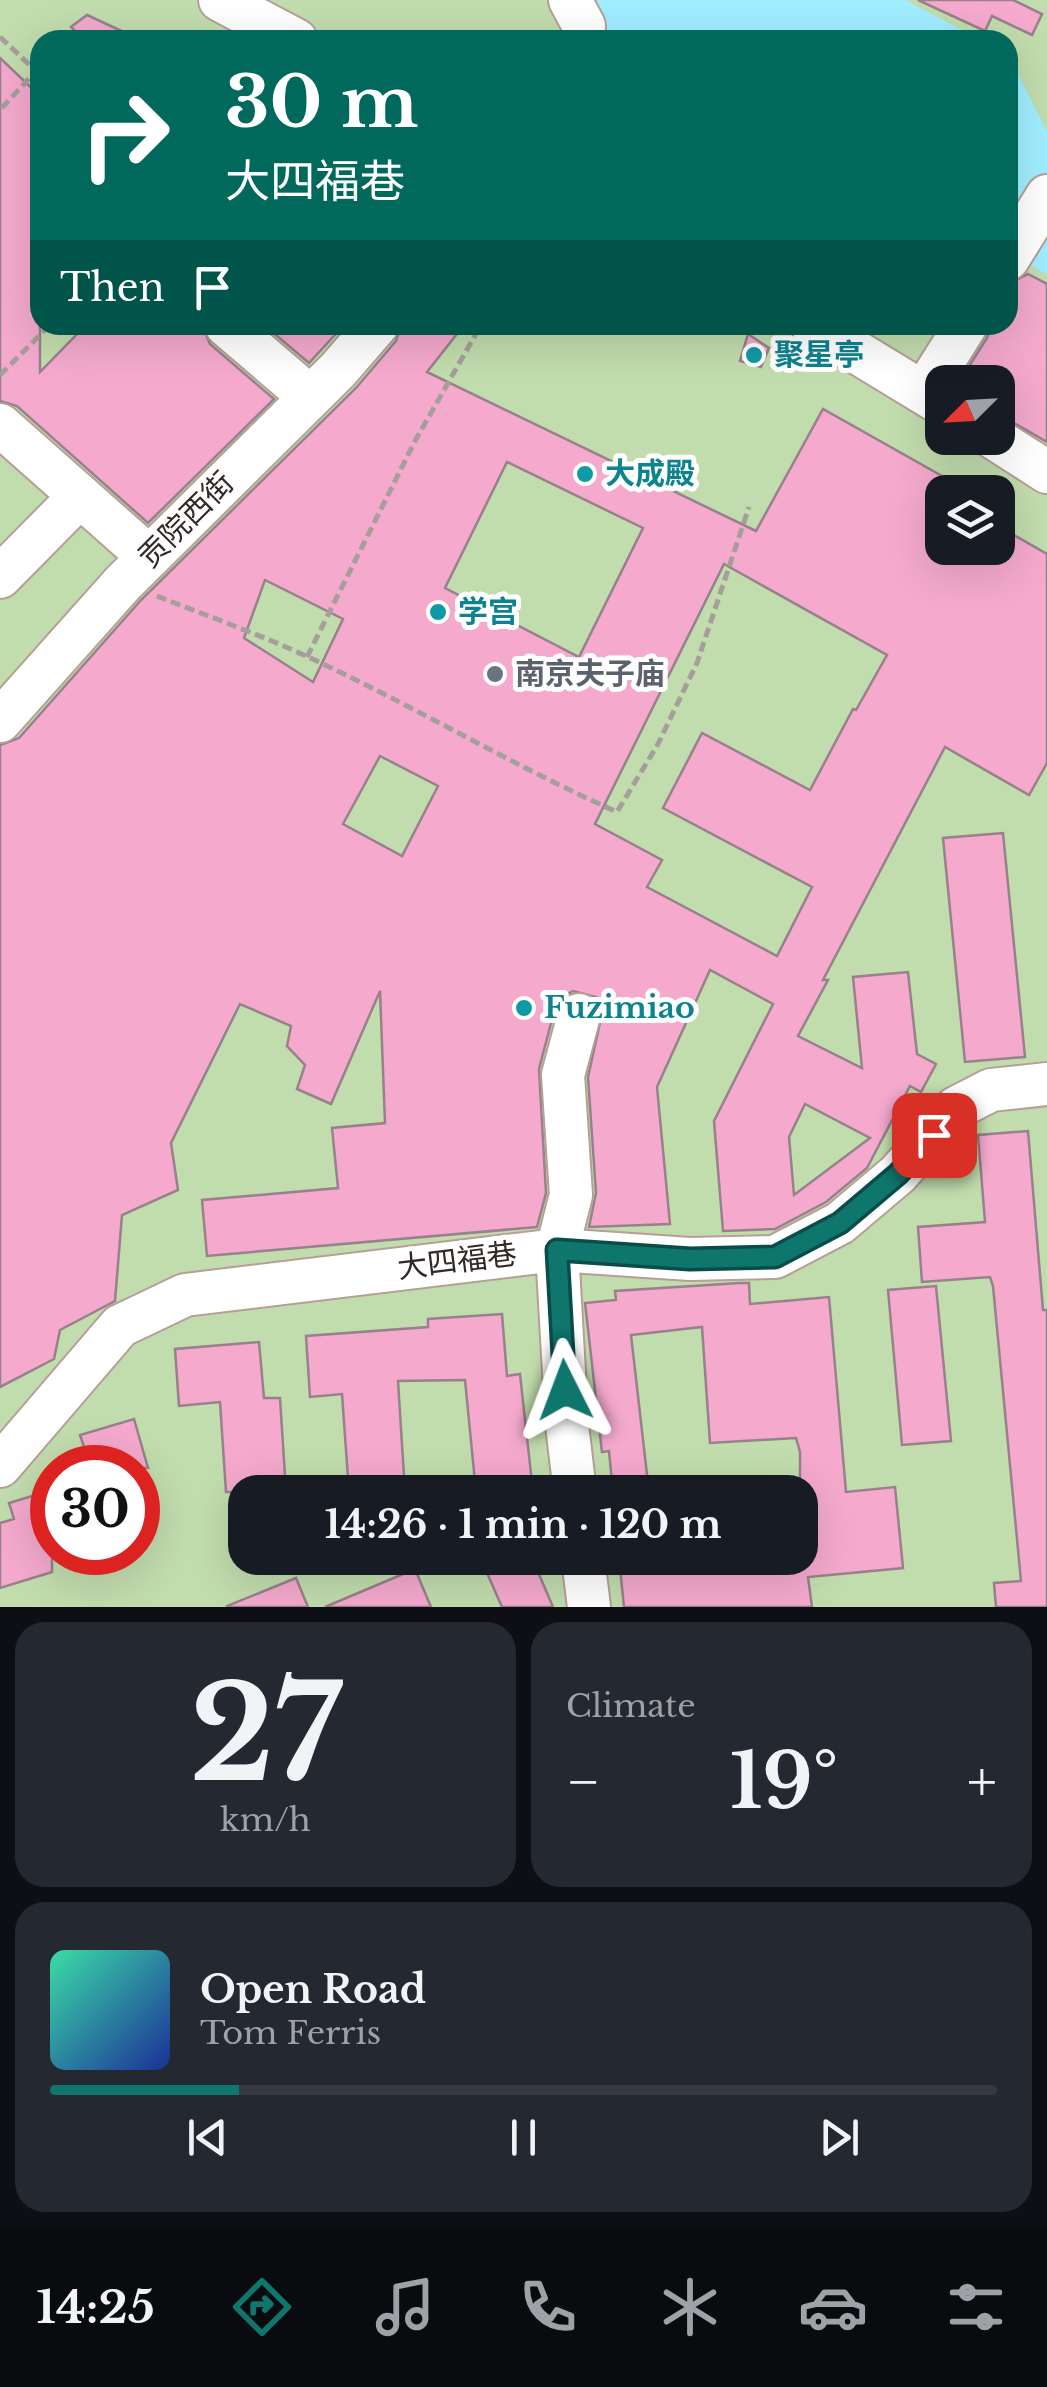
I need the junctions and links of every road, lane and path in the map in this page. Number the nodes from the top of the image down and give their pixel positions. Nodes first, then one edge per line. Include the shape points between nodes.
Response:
1 (220, 0) edge
2 (570, 0) edge
3 (277, 30) edge
4 (583, 30) edge
5 (0, 36) edge
6 (30, 66) edge
7 (30, 78) edge
8 (0, 110) edge
9 (1047, 196) edge
10 (1018, 244) edge
11 (40, 335) edge
12 (238, 335) edge
13 (369, 335) edge
14 (475, 335) edge
15 (829, 335) edge
16 (961, 335) edge
17 (948, 365) edge
18 (0, 375) edge
19 (925, 393) edge
20 (310, 398) junction
21 (6, 442) edge
22 (1015, 451) edge
23 (1047, 472) edge
24 (80, 496) junction
25 (749, 508) dead end
26 (136, 570) junction
27 (0, 577) edge
28 (307, 657) junction
29 (0, 721) edge
30 (579, 1014) dead end
31 (1047, 1084) edge
32 (557, 1250) junction
33 (0, 1466) edge
34 (573, 1475) edge
35 (585, 1575) edge
36 (589, 1607) edge

1 - 3 street
2 - 4 street
5 - 6 path
7 - 8 path
9 - 10 street
11 - 18 path
12 - 20 street
13 - 20 street, 贡院西街
14 - 28 path
15 - 19 street
16 - 17 street
20 - 26 street, 贡院西街
21 - 24 street
22 - 23 street
24 - 26 street
24 - 27 street
25 - 28 path via 697,663 618,812
26 - 28 path
26 - 29 street, 贡院西街
30 - 32 street via 563,1075 571,1196
31 - 32 street, 大四福巷 via 991,1090 956,1108 898,1174 840,1223 775,1257
32 - 33 street, 大四福巷 via 185,1295 120,1326
32 - 34 street
35 - 36 street

